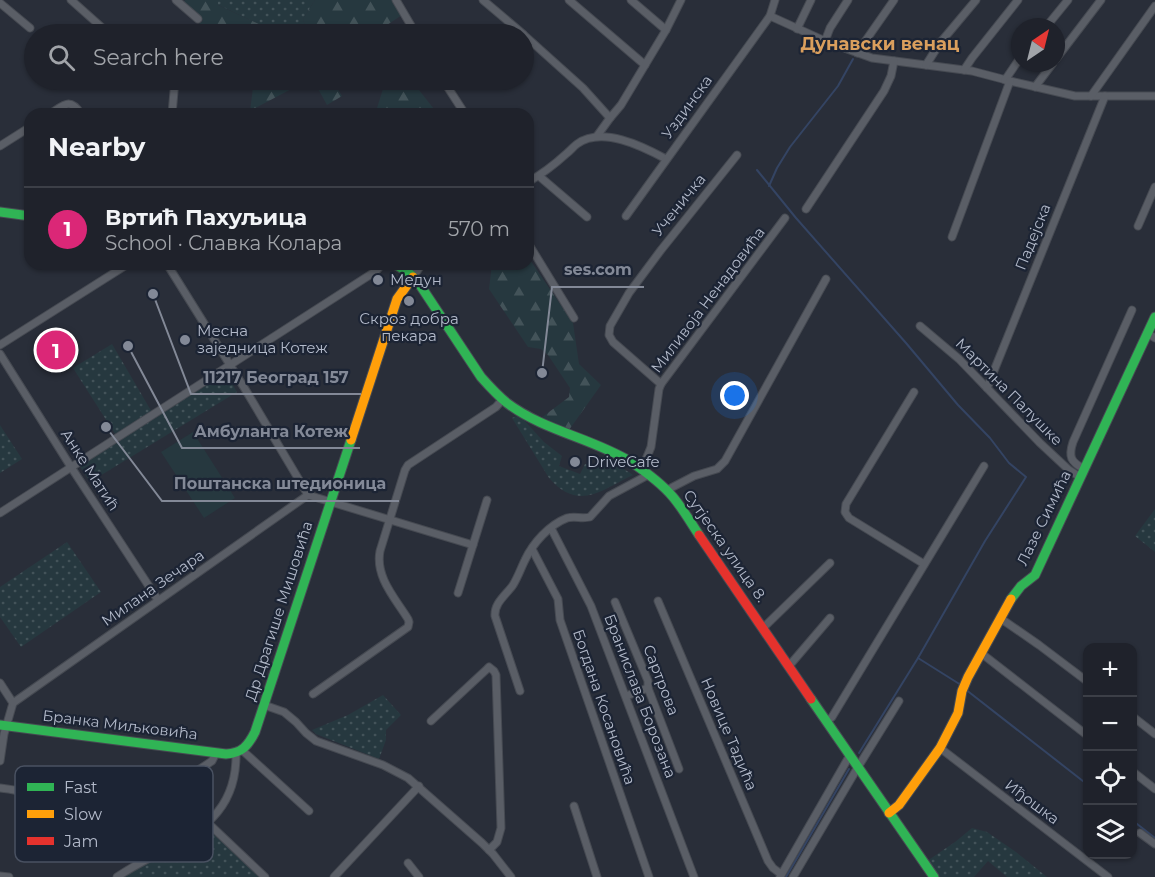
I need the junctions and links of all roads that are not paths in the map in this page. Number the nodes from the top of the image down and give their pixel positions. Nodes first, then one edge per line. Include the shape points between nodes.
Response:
1 (71, 0) edge
2 (176, 0) edge
3 (396, 0) edge
4 (483, 0) edge
5 (569, 0) edge
6 (631, 0) edge
7 (681, 0) edge
8 (775, 0) edge
9 (812, 0) edge
10 (848, 0) edge
11 (894, 0) edge
12 (976, 0) edge
13 (1018, 0) edge
14 (1068, 0) edge
15 (1101, 0) edge
16 (0, 3) edge
17 (1155, 6) edge
18 (770, 16) junction
19 (1053, 18) edge
20 (198, 19) dead end
21 (25, 24) edge
22 (98, 24) edge
23 (410, 24) edge
24 (510, 24) edge
25 (798, 29) junction
26 (666, 30) junction
27 (825, 41) junction
28 (534, 45) edge
29 (1065, 47) edge
30 (857, 53) junction
31 (894, 61) junction
32 (645, 65) junction
33 (926, 65) junction
34 (964, 70) junction
35 (1013, 72) edge
36 (1046, 72) edge
37 (1008, 81) junction
38 (1035, 87) junction
39 (174, 90) edge
40 (449, 90) edge
41 (1090, 96) junction
42 (1105, 96) junction
43 (1155, 96) edge
44 (60, 108) edge
45 (76, 108) edge
46 (173, 108) edge
47 (461, 108) edge
48 (610, 118) junction
49 (24, 131) edge
50 (597, 136) junction
51 (0, 146) edge
52 (737, 155) dead end
53 (666, 159) junction
54 (539, 176) junction
55 (534, 179) edge
56 (1155, 187) edge
57 (806, 209) dead end
58 (0, 212) edge
59 (24, 215) edge
60 (626, 216) dead end
61 (587, 217) dead end
62 (785, 218) dead end
63 (1138, 226) dead end
64 (952, 237) dead end
65 (534, 253) edge
66 (119, 270) edge
67 (171, 270) edge
68 (377, 270) edge
69 (403, 270) edge
70 (418, 270) edge
71 (413, 277) junction
72 (826, 279) dead end
73 (1132, 310) dead end
74 (1155, 317) edge
75 (574, 318) dead end
76 (920, 326) dead end
77 (1151, 335) edge
78 (0, 345) edge
79 (0, 354) edge
80 (230, 365) junction
81 (661, 384) junction
82 (987, 388) junction
83 (914, 392) dead end
84 (502, 400) junction
85 (984, 466) dead end
86 (71, 467) junction
87 (645, 472) junction
88 (1082, 473) junction
89 (666, 490) junction
90 (308, 495) junction
91 (487, 500) dead end
92 (331, 502) junction
93 (0, 513) edge
94 (389, 519) junction
95 (551, 528) junction
96 (473, 545) junction
97 (532, 549) junction
98 (830, 563) dead end
99 (924, 564) junction
100 (458, 593) dead end
101 (158, 600) junction
102 (657, 601) dead end
103 (615, 602) dead end
104 (830, 618) dead end
105 (1000, 618) junction
106 (763, 628) junction
107 (981, 652) junction
108 (789, 666) junction
109 (1083, 678) edge
110 (0, 683) edge
111 (648, 688) junction
112 (520, 691) dead end
113 (313, 694) dead end
114 (626, 696) junction
115 (899, 701) dead end
116 (14, 703) junction
117 (264, 705) junction
118 (1137, 720) edge
119 (431, 721) dead end
120 (827, 721) junction
121 (3, 725) edge
122 (1083, 732) edge
123 (1155, 734) edge
124 (940, 748) junction
125 (239, 752) junction
126 (216, 753) junction
127 (850, 755) junction
128 (0, 761) edge
129 (204, 766) edge
130 (858, 767) junction
131 (679, 769) dead end
132 (1137, 775) edge
133 (419, 786) junction
134 (0, 788) edge
135 (1155, 789) edge
136 (15, 790) edge
137 (574, 806) dead end
138 (309, 811) dead end
139 (889, 813) junction
140 (213, 818) edge
141 (213, 828) edge
142 (1140, 833) dead end
143 (1155, 844) edge
144 (489, 850) junction
145 (142, 862) edge
146 (408, 863) dead end
147 (0, 876) edge
148 (780, 876) edge
149 (9, 877) edge
150 (117, 877) edge
151 (265, 877) edge
152 (334, 877) edge
153 (419, 877) edge
154 (511, 877) edge
155 (597, 877) edge
156 (649, 877) edge
157 (694, 877) edge
158 (793, 877) edge
159 (933, 877) edge
160 (1108, 877) edge

1 - 22 street
2 - 20 street
3 - 23 street
4 - 24 street
5 - 32 street
6 - 26 street
7 - 26 street
8 - 18 street, Уздинска
9 - 25 street
10 - 27 street
11 - 30 street
12 - 33 street
13 - 34 street
14 - 19 street
15 - 29 street
16 - 21 street
17 - 41 street
18 - 25 street
18 - 53 street, Уздинска
25 - 27 street
26 - 32 street
27 - 30 street
28 - 48 street via 583,87
30 - 31 street
31 - 33 street
31 - 57 street via 884,91
32 - 48 street
33 - 34 street
34 - 37 street
35 - 37 street
36 - 38 street
37 - 38 street
37 - 64 street
38 - 41 street
39 - 46 street
40 - 47 street
41 - 42 street
42 - 43 street
42 - 82 street, Падејска
44 - 45 street via 70,103
48 - 50 street
49 - 51 street
50 - 53 street, Уздинска via 638,145
50 - 54 street via 579,143
52 - 81 street, Ученичка via 629,293 610,326 613,342
53 - 60 street
54 - 55 street
54 - 61 street
56 - 63 street
58 - 59 street
62 - 81 street, Миливоја Ненадовића
65 - 75 street
66 - 78 street
67 - 80 street
68 - 80 street
69 - 71 street, Сутјеска улица 8.
70 - 71 street
71 - 84 street, Сутјеска улица 8. via 476,370
71 - 92 street, Др Драгише Мишовића via 397,299
72 - 89 street via 725,461 717,469
73 - 88 street via 1073,442 1071,456
74 - 77 street, Лазе Симића
76 - 82 street, Мартина Палушке
77 - 88 street, Лазе Симића
79 - 86 street, Анке Матић
80 - 86 street
80 - 90 street
81 - 87 street, Миливоја Ненадовића
82 - 88 street, Мартина Палушке via 1069,470
83 - 99 street via 846,504 845,512
84 - 87 street, Сутјеска улица 8. via 544,425 607,450
84 - 94 street via 408,465
85 - 99 street
86 - 93 street
86 - 101 street, Анке Матић
87 - 89 street, Сутјеска улица 8.
87 - 95 street via 609,496 590,517 570,517
88 - 105 street, Лазе Симића via 1035,575 1012,597
89 - 106 street, Сутјеска улица 8.
90 - 92 street
90 - 101 street, Милана Зечара
91 - 96 street
92 - 94 street
92 - 117 street, Др Драгише Мишовића
94 - 96 street
94 - 113 street via 378,564 410,625
95 - 97 street
95 - 114 street, Бранислава Борозана via 587,596
96 - 100 street
97 - 112 street via 494,613
97 - 156 street, Богдана Косановића via 558,599 560,620
98 - 106 street, Сутјеска улица 8.
99 - 120 street
101 - 116 street, Милана Зечара
102 - 148 street, Новице Тадића via 768,861
103 - 111 street, Сартрова
104 - 108 street
105 - 107 street, Лазе Симића
105 - 109 street
106 - 108 street, Сутјеска улица 8.
107 - 122 street
107 - 124 street, Лазе Симића
108 - 120 street, Сутјеска улица 8.
110 - 116 street
111 - 114 street
111 - 131 street, Сартрова
114 - 157 street, Бранислава Борозана
115 - 130 street
116 - 121 street
117 - 125 street, Др Драгише Мишовића via 249,744
117 - 133 street via 284,712 316,741 392,769
118 - 123 street
119 - 144 street via 489,667 494,671 501,828 497,842
120 - 127 street, Сутјеска улица 8.
121 - 126 street, Бранка Миљковића
121 - 128 street
124 - 139 street, Лазе Симића
124 - 160 street, Иђошка
125 - 126 street, Бранка Миљковића
125 - 138 street
125 - 140 street via 229,793
126 - 129 street
127 - 130 street, Сутјеска улица 8.
127 - 148 street
130 - 139 street, Сутјеска улица 8.
130 - 158 street
132 - 135 street
133 - 144 street
133 - 152 street
134 - 136 street
137 - 155 street
139 - 159 street, Сутјеска улица 8.
141 - 151 street
142 - 143 street
144 - 154 street
145 - 150 street
146 - 153 street
147 - 149 street

